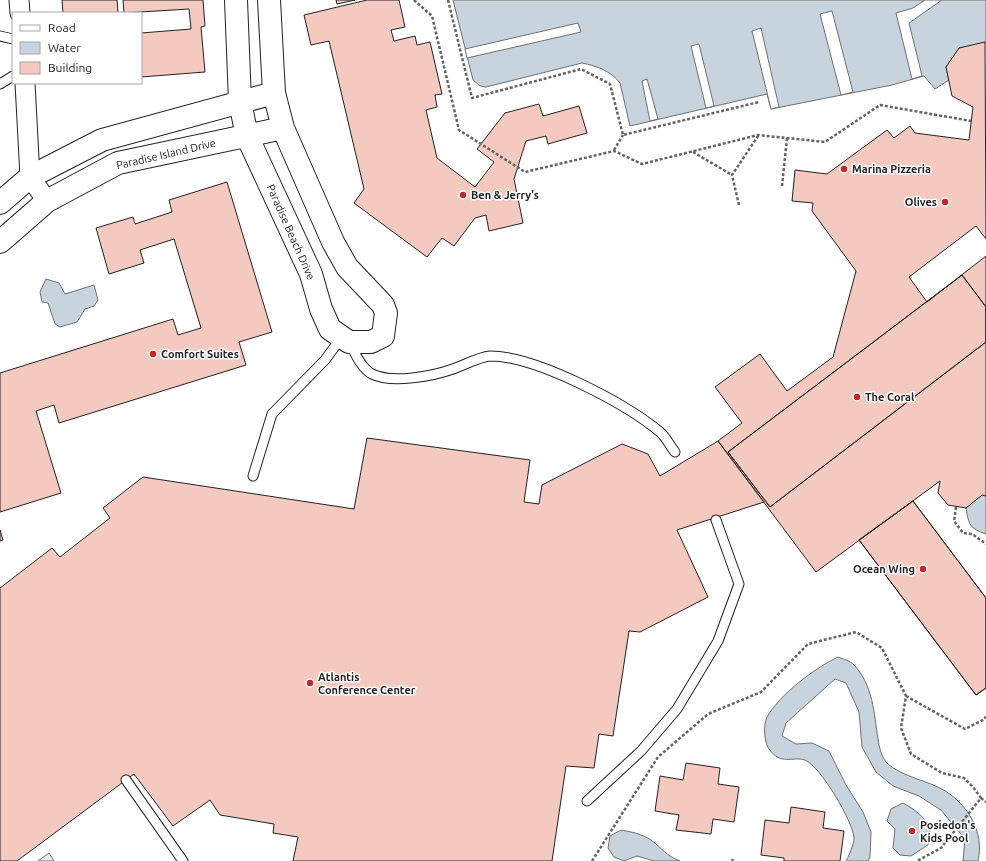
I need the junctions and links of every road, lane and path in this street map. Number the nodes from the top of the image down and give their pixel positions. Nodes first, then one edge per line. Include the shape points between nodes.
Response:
1 (19, 0) edge
2 (236, 0) edge
3 (269, 0) edge
4 (414, 0) edge
5 (448, 0) edge
6 (20, 12) edge
7 (0, 36) edge
8 (12, 39) edge
9 (12, 77) edge
10 (0, 84) edge
11 (25, 84) edge
12 (274, 93) junction
13 (240, 102) junction
14 (759, 102) dead end
15 (971, 121) dead end
16 (283, 128) junction
17 (623, 135) junction
18 (758, 135) junction
19 (247, 136) junction
20 (787, 138) junction
21 (614, 150) junction
22 (692, 152) junction
23 (732, 175) junction
24 (30, 177) junction
25 (782, 186) dead end
26 (47, 201) junction
27 (0, 203) edge
28 (739, 205) dead end
29 (0, 242) edge
30 (345, 340) junction
31 (675, 452) dead end
32 (253, 476) dead end
33 (956, 507) dead end
34 (716, 520) dead end
35 (986, 544) edge
36 (906, 696) junction
37 (986, 716) edge
38 (126, 780) dead end
39 (981, 798) junction
40 (587, 801) dead end
41 (986, 802) edge
42 (183, 861) edge
43 (592, 861) edge
44 (917, 861) edge

1 - 6 street
2 - 13 street, Paradise Beach Drive
3 - 12 street
4 - 21 path via 432,16 459,130 525,172
5 - 17 path via 472,98 581,69 610,84
7 - 8 lane
9 - 10 lane
11 - 24 street
12 - 13 street
12 - 16 street
13 - 19 street, Paradise Beach Drive
13 - 24 street via 102,140
14 - 17 path
15 - 20 path via 880,106 825,142
16 - 19 street, Paradise Island Drive
16 - 30 street via 347,267 383,305 386,313 383,336 371,342
17 - 21 path
18 - 20 path
18 - 22 path
18 - 23 path
19 - 26 street, Paradise Island Drive via 118,163
19 - 30 street, Paradise Beach Drive via 311,274 330,329
20 - 25 path
21 - 22 path via 642,164
22 - 23 path
23 - 28 path
24 - 26 street
24 - 27 street
26 - 29 street, Paradise Island Drive
30 - 31 lane via 357,359 372,374 392,378 437,374 489,356 520,360 569,379 627,408 662,434
30 - 32 lane via 272,414
33 - 35 path via 954,521 963,533 972,534
34 - 40 lane via 739,584 718,640 677,709 641,751
36 - 37 path via 965,729 985,719
36 - 39 path via 901,728 911,754 942,773 964,778
36 - 43 path via 882,648 856,632 808,644 761,692 708,714 658,757
38 - 42 lane
39 - 41 path
39 - 44 path via 941,848

